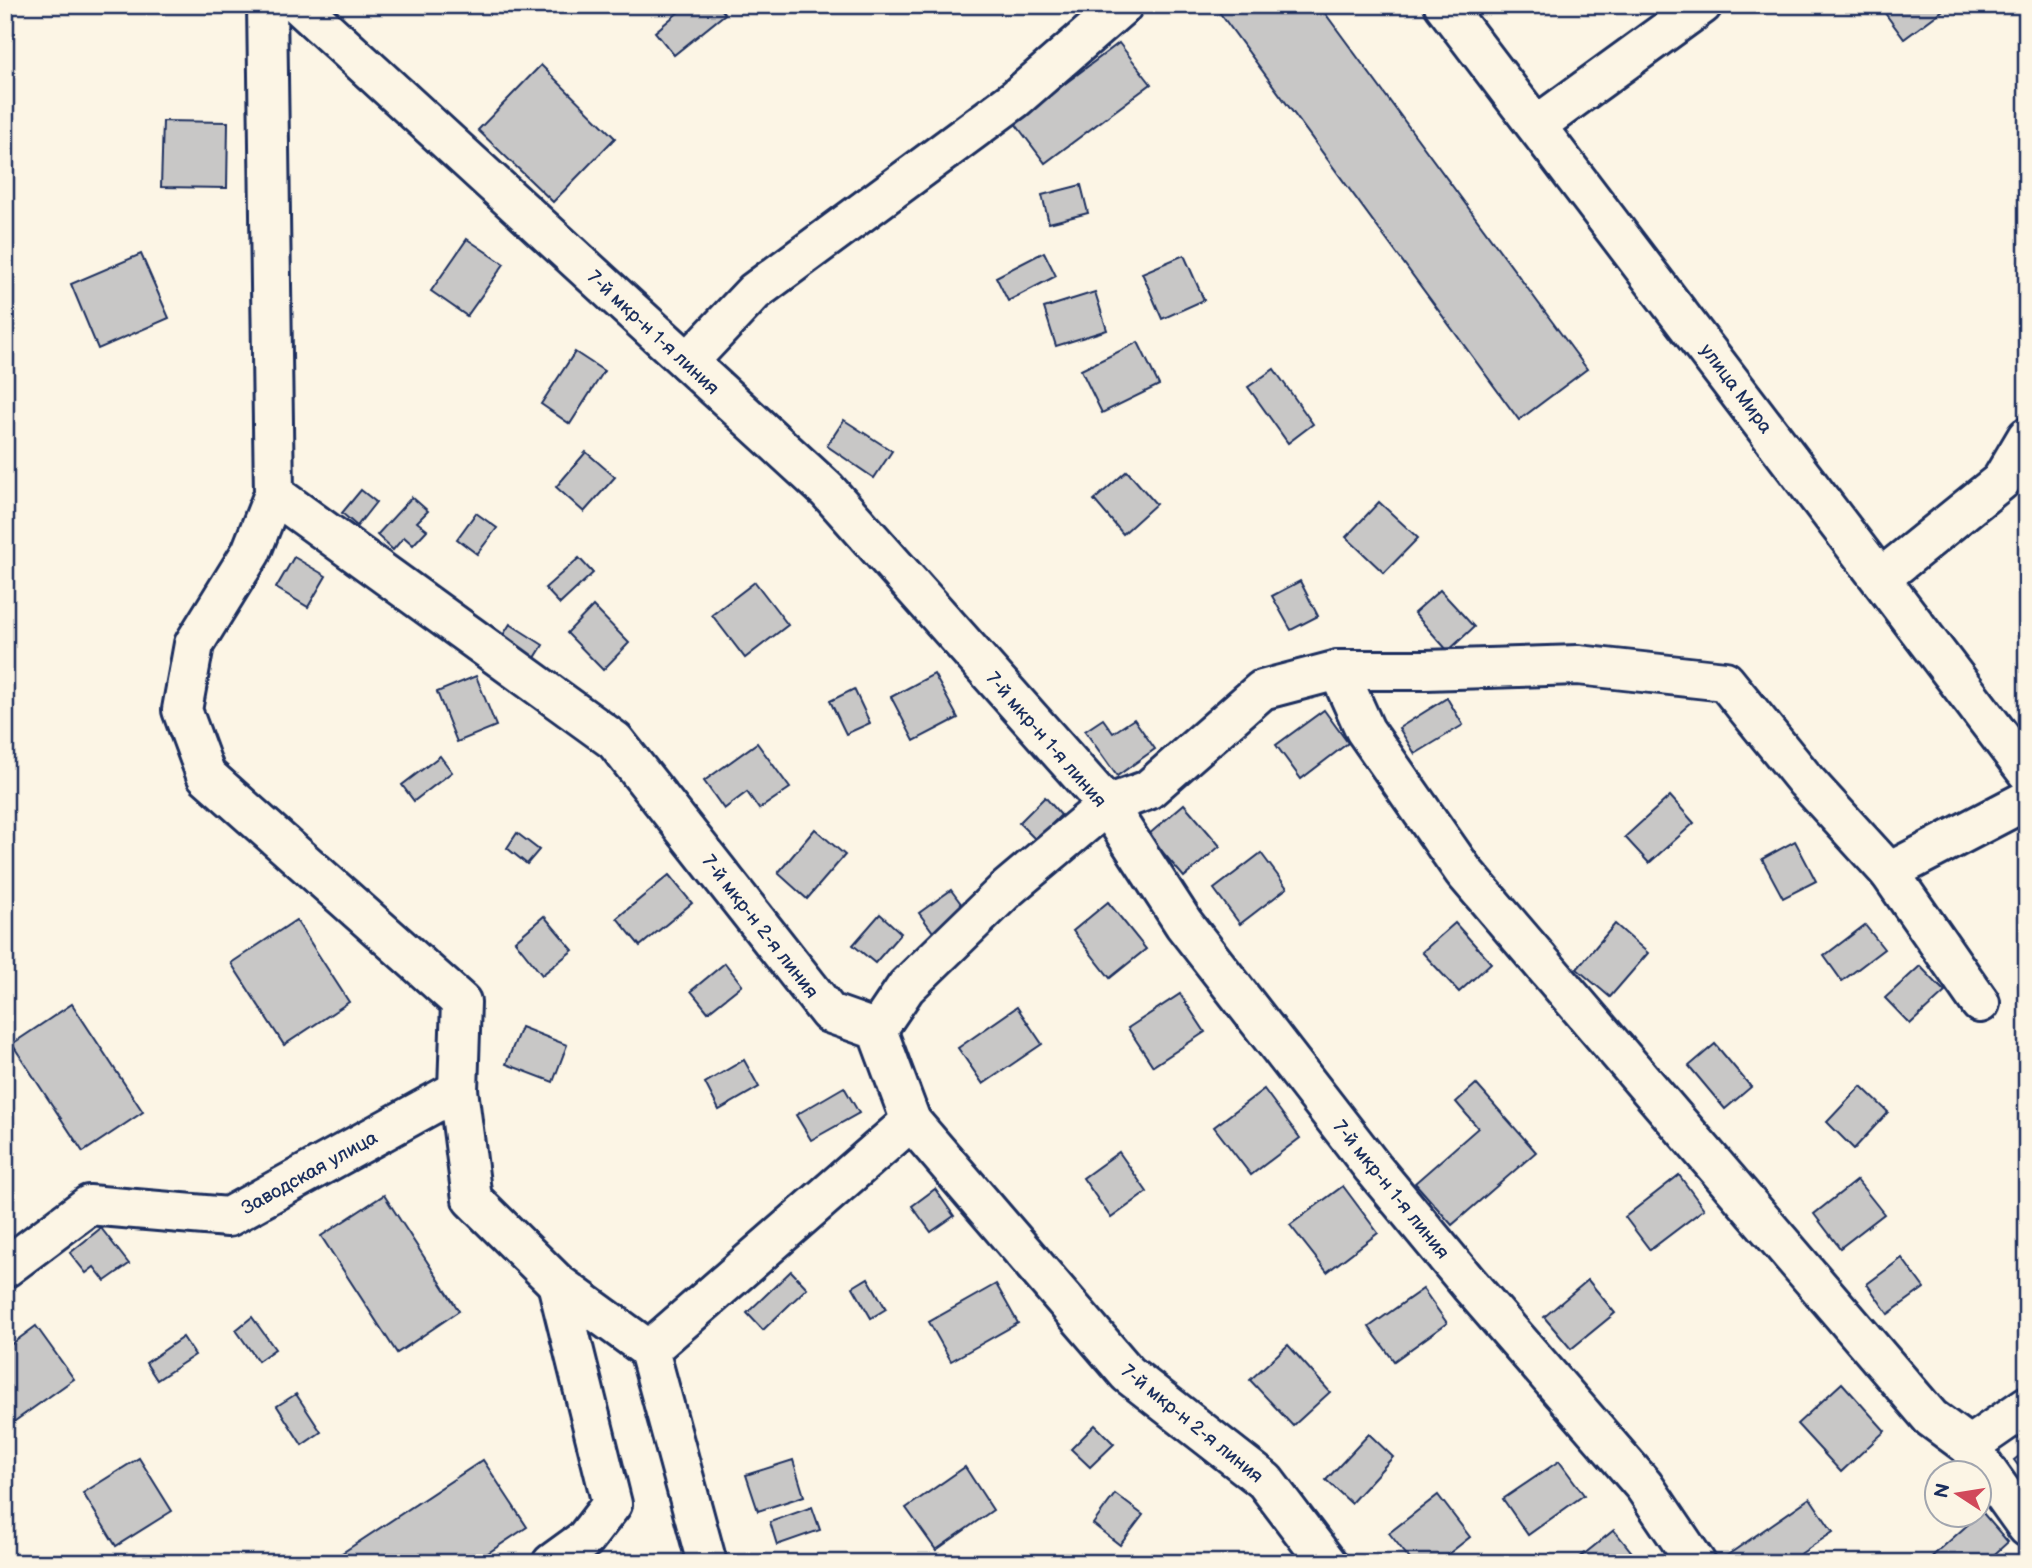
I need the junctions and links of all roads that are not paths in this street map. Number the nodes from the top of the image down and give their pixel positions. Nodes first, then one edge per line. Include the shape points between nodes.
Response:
1 (267, 5) edge
2 (299, 5) edge
3 (1444, 5) edge
4 (1702, 5) edge
5 (1103, 11) edge
6 (1537, 125) junction
7 (688, 362) junction
8 (2027, 437) edge
9 (274, 494) junction
10 (1881, 578) junction
11 (1338, 670) junction
12 (2027, 772) edge
13 (2027, 800) edge
14 (1107, 805) junction
15 (1889, 873) junction
16 (1980, 1003) dead end
17 (877, 1030) junction
18 (458, 1090) junction
19 (911, 1121) junction
20 (5, 1268) edge
21 (557, 1283) junction
22 (649, 1350) junction
23 (2027, 1406) edge
24 (1969, 1446) junction
25 (2027, 1527) edge
26 (552, 1563) edge
27 (706, 1563) edge
28 (1327, 1563) edge
29 (1696, 1563) edge

1 - 9 street
2 - 7 street, 7-й мкр-н 1-я линия
3 - 6 street, улица Мира
4 - 6 street
5 - 7 street via 1014,99 754,292
6 - 10 street, улица Мира
7 - 14 street, 7-й мкр-н 1-я линия via 827,490
8 - 10 street via 2001,481
9 - 17 street, 7-й мкр-н 2-я линия via 615,741 829,1013
9 - 18 street via 251,552 194,644 182,710 206,775 461,1002
10 - 12 street, улица Мира
11 - 14 street via 1262,690 1148,790
11 - 15 street via 1578,665 1725,681 1805,781
11 - 24 street via 1365,730 1464,872 1931,1418
13 - 15 street
14 - 17 street via 1007,889 906,987
14 - 29 street, 7-й мкр-н 1-я линия via 1184,924 1373,1168 1644,1486
15 - 16 street
17 - 19 street, 7-й мкр-н 2-я линия
18 - 20 street, Заводская улица via 229,1217 89,1205
18 - 21 street via 472,1199
19 - 22 street
19 - 28 street, 7-й мкр-н 2-я линия via 1128,1374 1265,1480
21 - 22 street
21 - 26 street via 612,1504 585,1539
22 - 27 street
23 - 24 street
24 - 25 street

